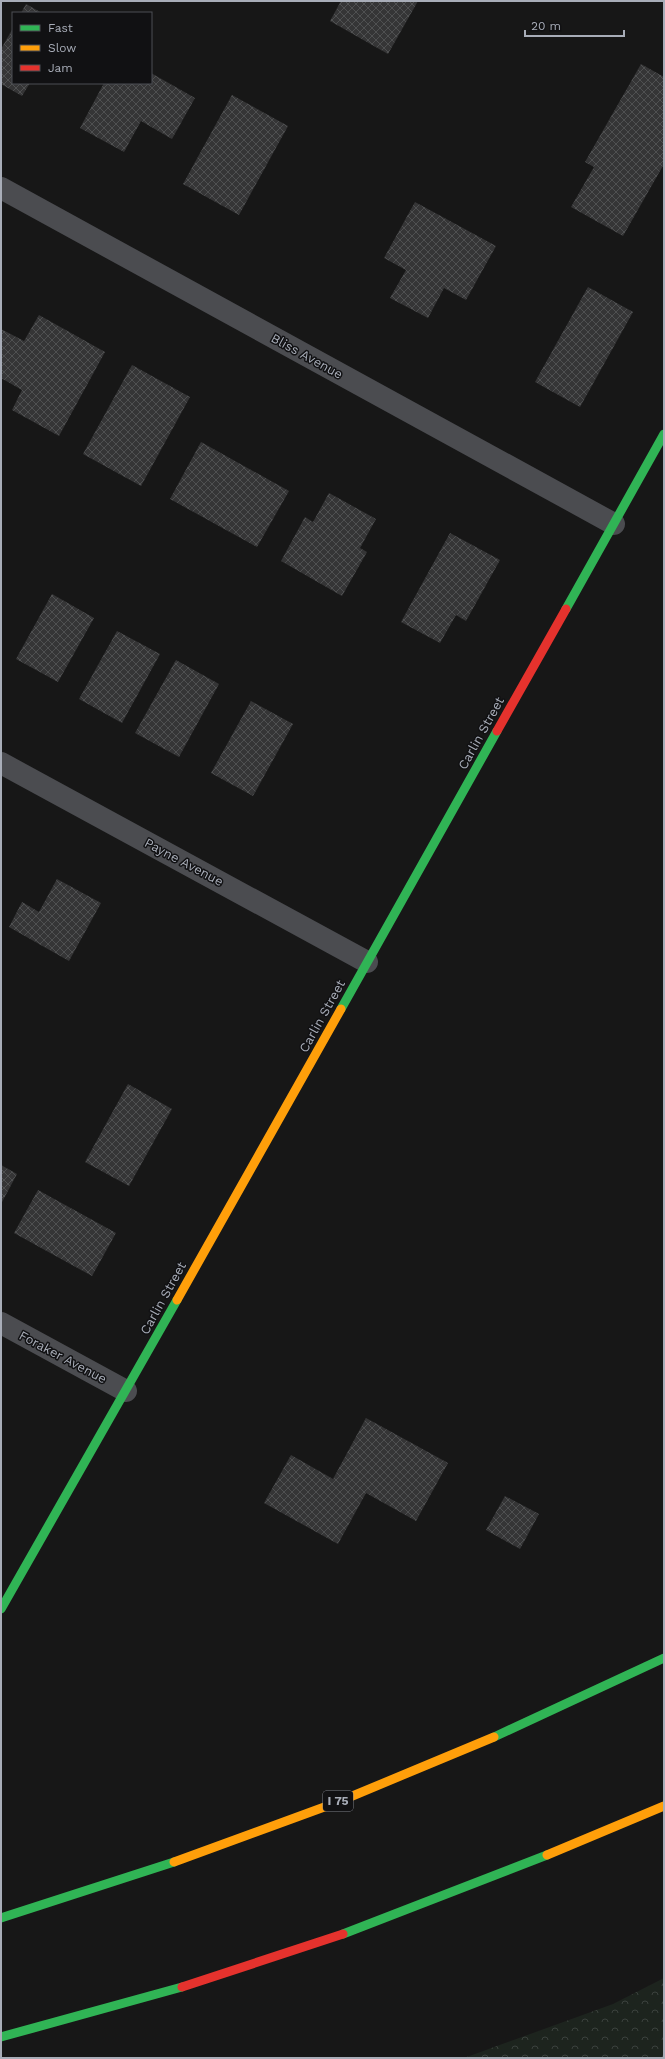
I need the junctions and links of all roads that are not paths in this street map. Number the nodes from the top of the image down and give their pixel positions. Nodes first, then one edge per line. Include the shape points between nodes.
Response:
1 (1, 188) edge
2 (664, 434) edge
3 (614, 524) junction
4 (1, 763) edge
5 (367, 962) junction
6 (1, 1323) edge
7 (126, 1391) junction
8 (1, 1609) edge
9 (664, 1658) edge
10 (664, 1806) edge
11 (1, 1918) edge
12 (1, 2037) edge

1 - 3 street, Bliss Avenue
2 - 3 main road, Carlin Street
3 - 5 main road, Carlin Street
4 - 5 street, Payne Avenue
5 - 7 main road, Carlin Street
6 - 7 street, Foraker Avenue
7 - 8 main road, Carlin Street
9 - 11 main road, I 75 via 470,1747 332,1804 185,1858
10 - 12 main road via 407,1911 148,1997

